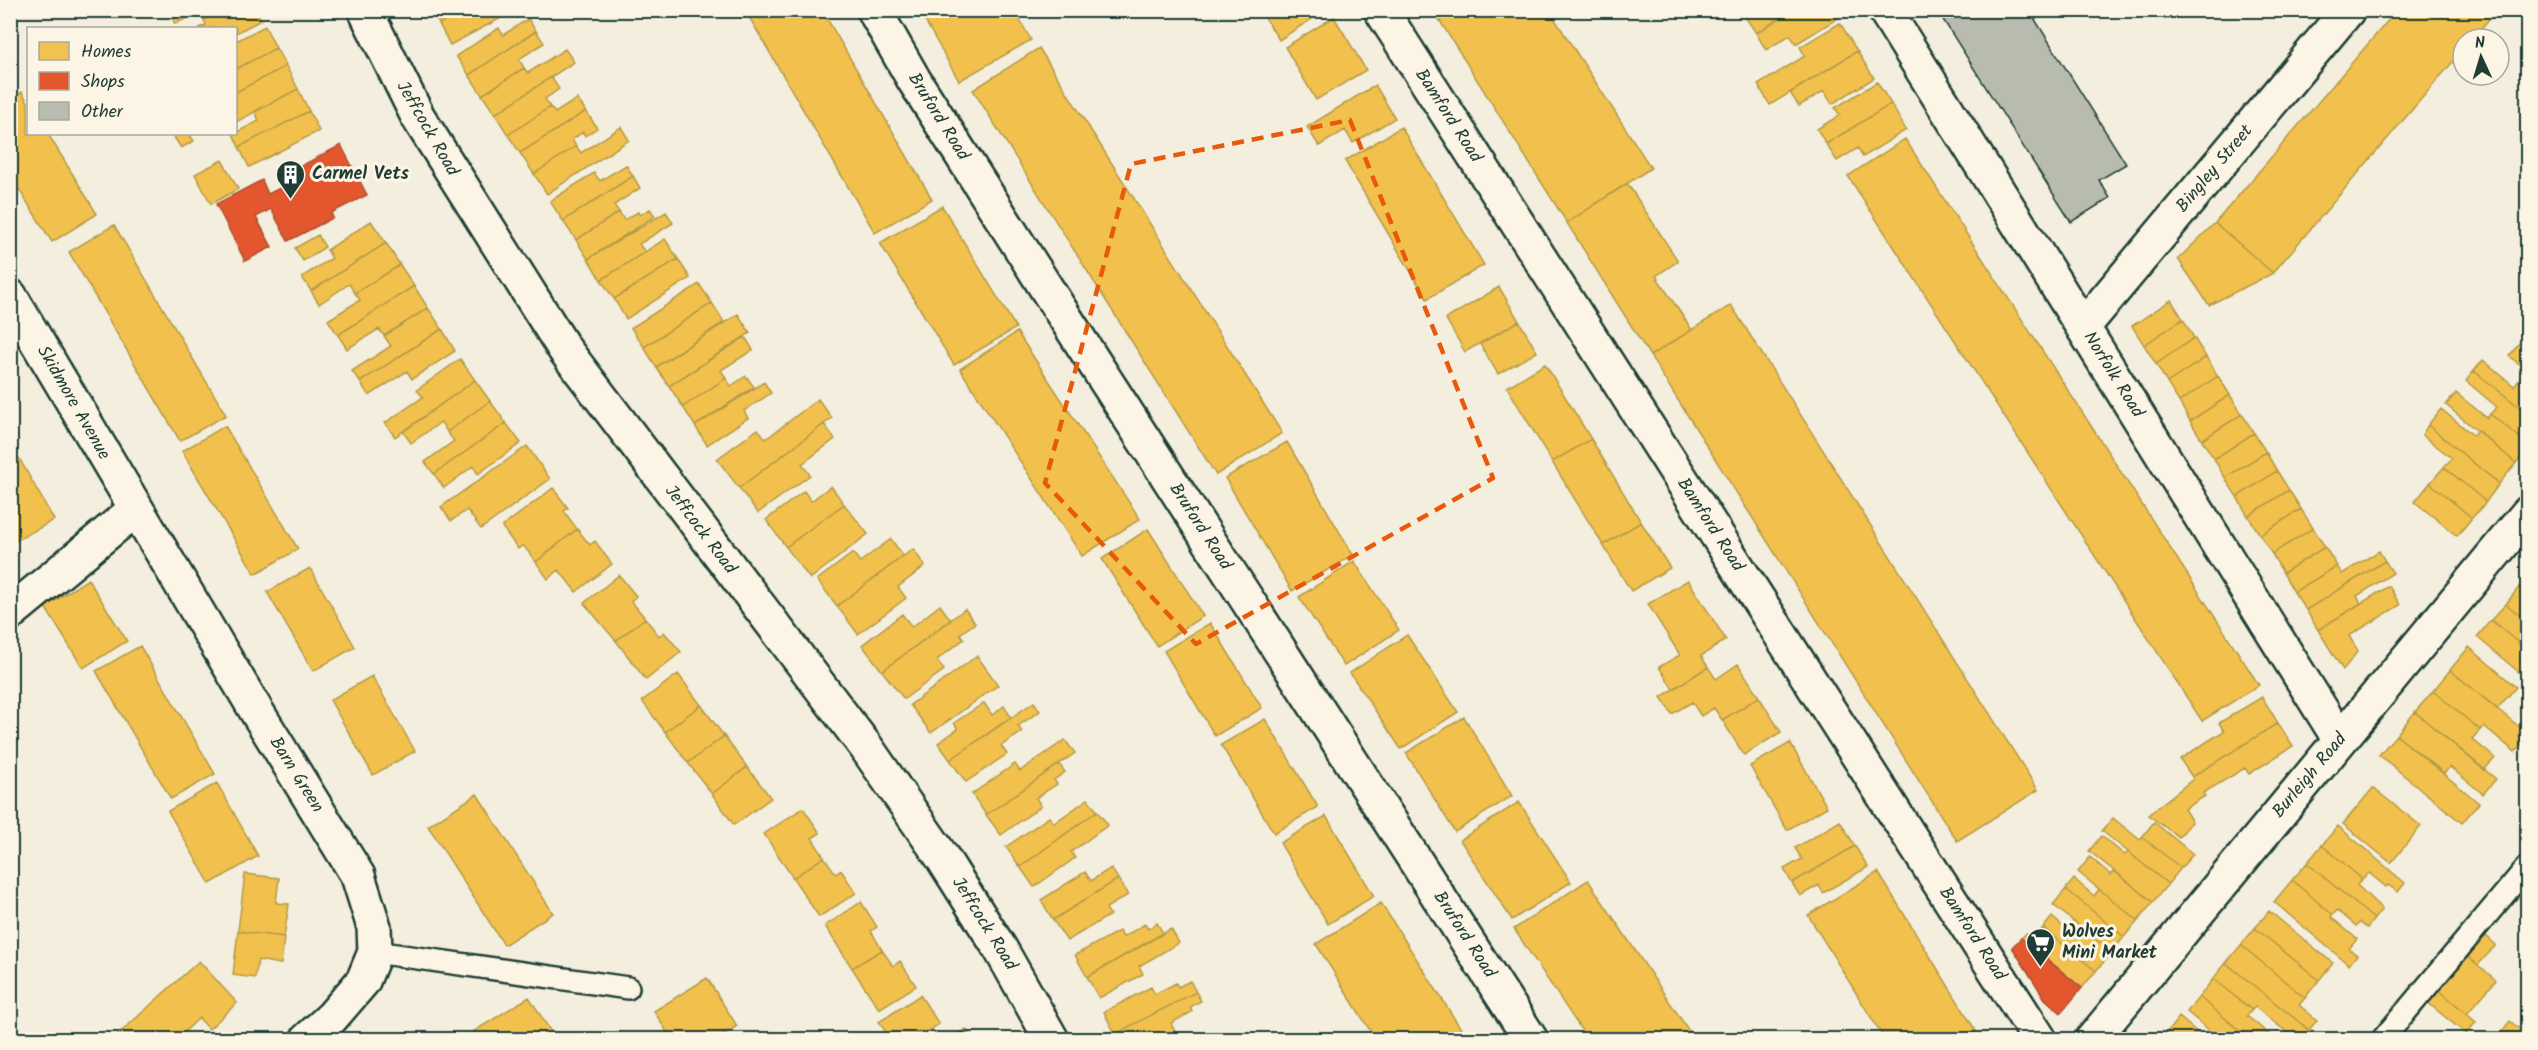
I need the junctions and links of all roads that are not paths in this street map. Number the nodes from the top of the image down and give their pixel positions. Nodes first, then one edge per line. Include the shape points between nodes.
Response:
1 (364, 10) edge
2 (874, 10) edge
3 (1381, 10) edge
4 (1885, 10) edge
5 (2348, 10) edge
6 (10, 296) edge
7 (2083, 327) junction
8 (136, 509) junction
9 (2528, 513) edge
10 (10, 613) edge
11 (2340, 740) junction
12 (2528, 866) edge
13 (375, 952) junction
14 (628, 988) dead end
15 (307, 1040) edge
16 (1052, 1040) edge
17 (1531, 1040) edge
18 (2040, 1040) edge
19 (2092, 1040) edge
20 (2382, 1040) edge

1 - 16 street, Jeffcock Road via 418,117 565,350 866,747 942,857
2 - 17 street, Bruford Road via 1056,305
3 - 18 street, Bamford Road
4 - 7 street, Norfolk Road
5 - 7 street, Bingley Street
6 - 8 street, Skidmore Avenue
7 - 11 street, Norfolk Road
8 - 10 street
8 - 13 street, Barn Green via 358,876 374,927
9 - 11 street, Burleigh Road
11 - 19 street, Burleigh Road
12 - 20 lane
13 - 14 lane
13 - 15 street, Barn Green via 363,981

